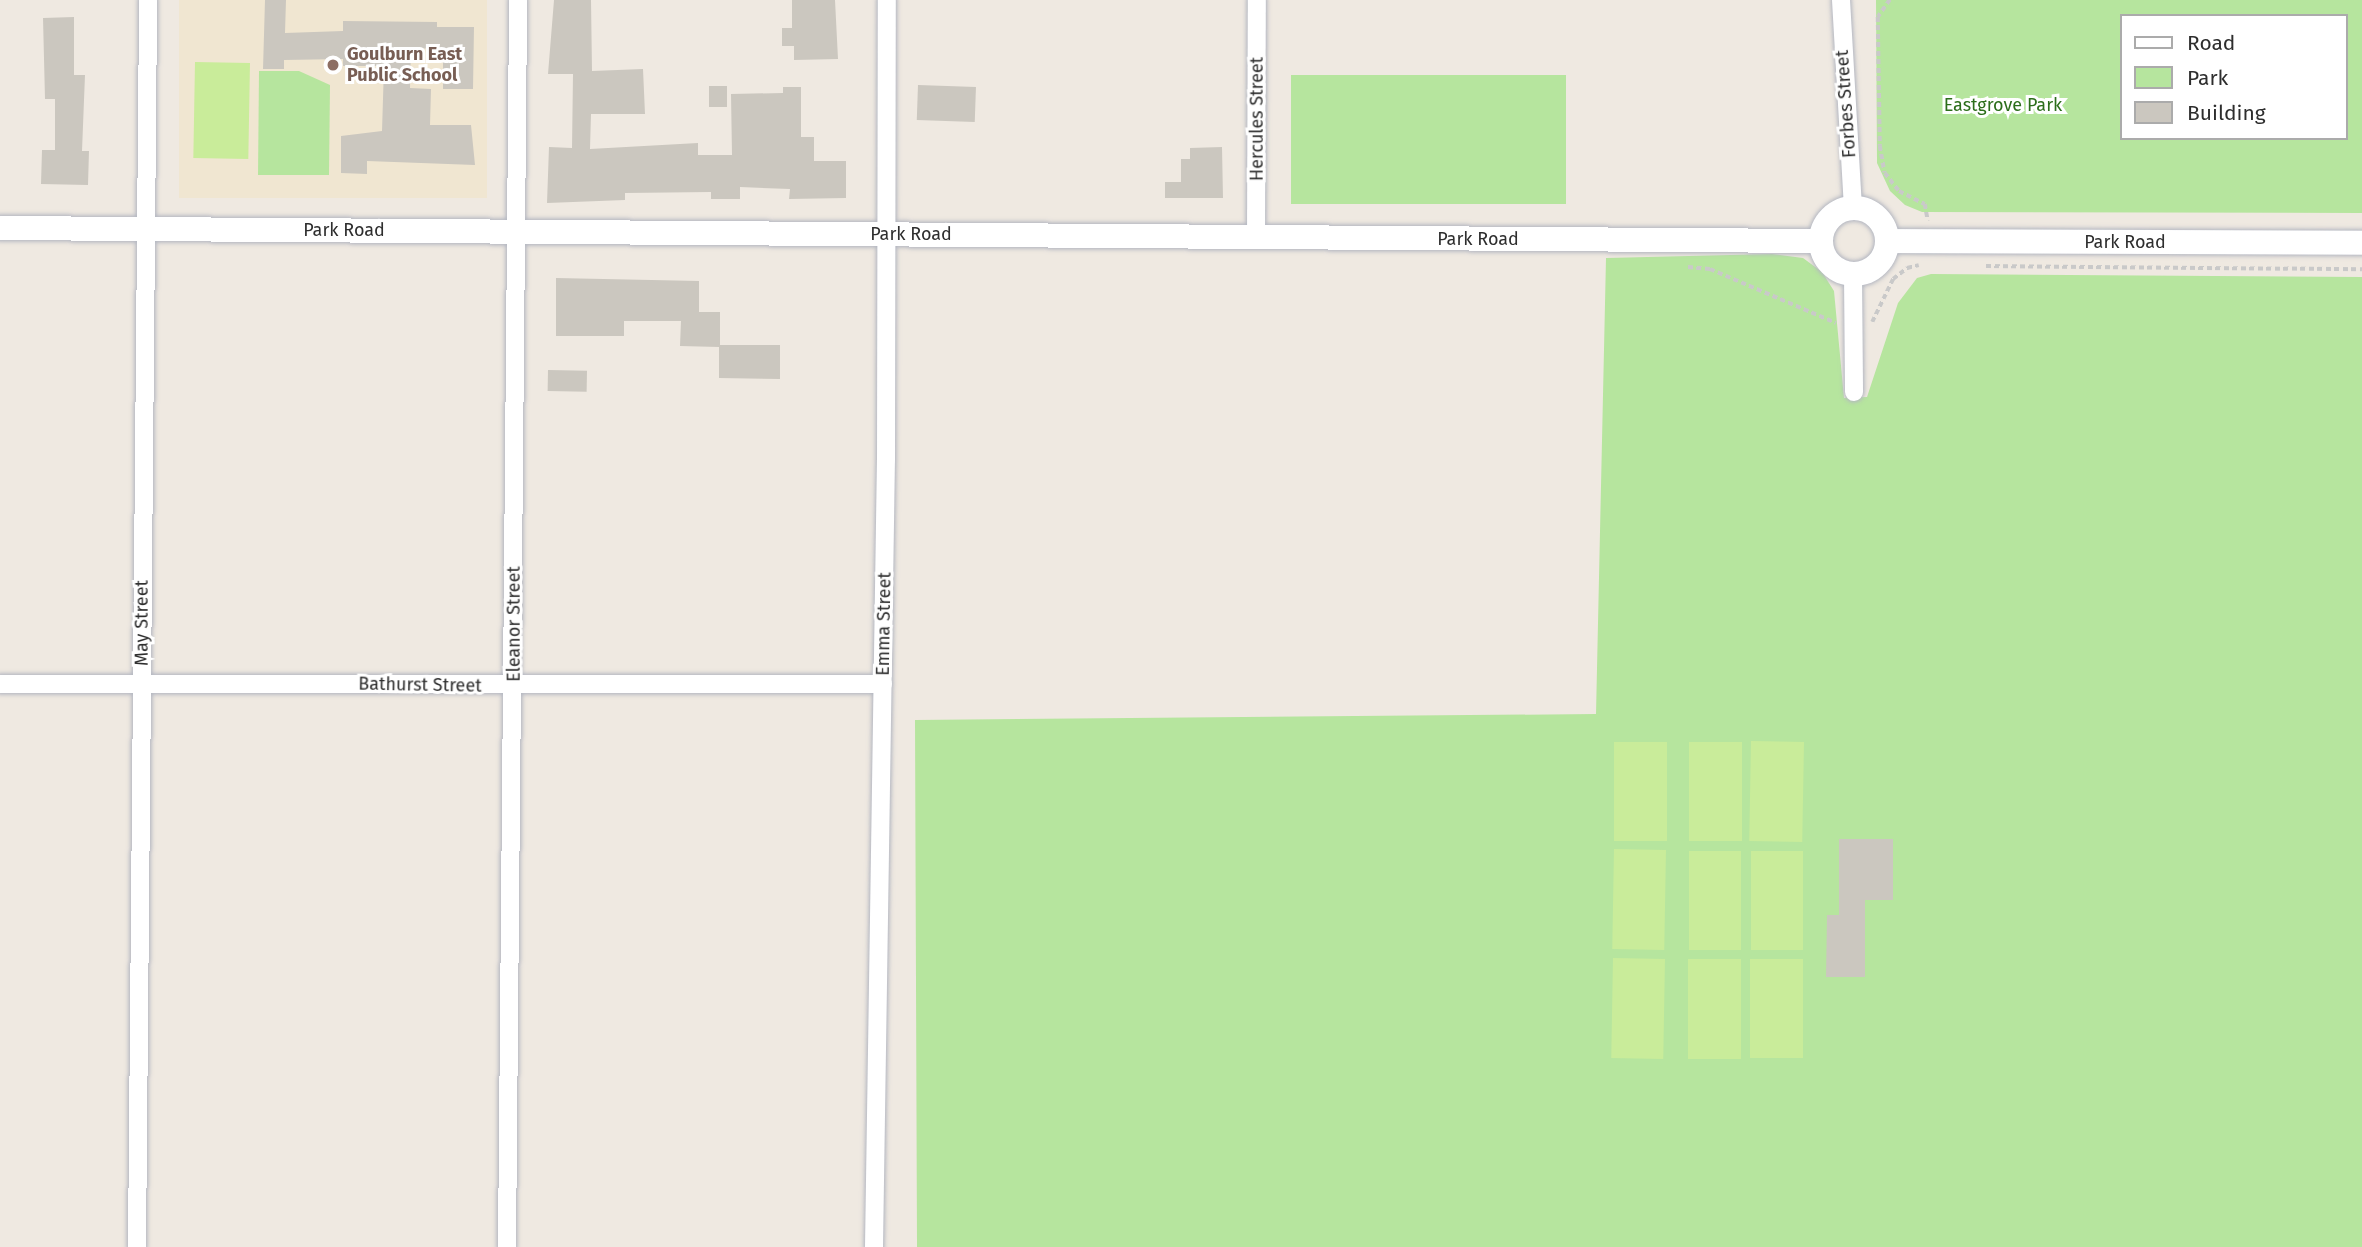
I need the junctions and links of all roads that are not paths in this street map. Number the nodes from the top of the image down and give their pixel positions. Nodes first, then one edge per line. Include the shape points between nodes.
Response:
1 (149, 0) edge
2 (519, 0) edge
3 (887, 0) edge
4 (1257, 0) edge
5 (1841, 0) edge
6 (1853, 207) junction
7 (0, 228) edge
8 (147, 229) junction
9 (517, 231) junction
10 (885, 234) junction
11 (1256, 237) junction
12 (1821, 241) junction
13 (1888, 241) junction
14 (2362, 243) edge
15 (1853, 274) junction
16 (1854, 392) dead end
17 (0, 684) edge
18 (883, 684) junction
19 (141, 685) junction
20 (513, 686) junction
21 (137, 1247) edge
22 (507, 1247) edge
23 (874, 1247) edge

1 - 8 street, May Street
2 - 9 street, Eleanor Street
3 - 10 street, Emma Street
4 - 11 street, Hercules Street
5 - 6 street, Forbes Street
6 - 12 street via 1832,216
6 - 13 street via 1878,217
7 - 8 street, Park Road
8 - 9 street, Park Road
8 - 19 street, May Street
9 - 10 street, Park Road
9 - 20 street, Eleanor Street
10 - 11 street, Park Road
10 - 18 street, Emma Street
11 - 12 street, Park Road
12 - 15 street via 1833,266
13 - 14 street, Park Road via 1929,253
13 - 15 street via 1878,264
15 - 16 street
17 - 19 street, Bathurst Street
18 - 20 street, Bathurst Street
18 - 23 street, Emma Street
19 - 20 street, Bathurst Street
19 - 21 street, May Street
20 - 22 street, Eleanor Street

